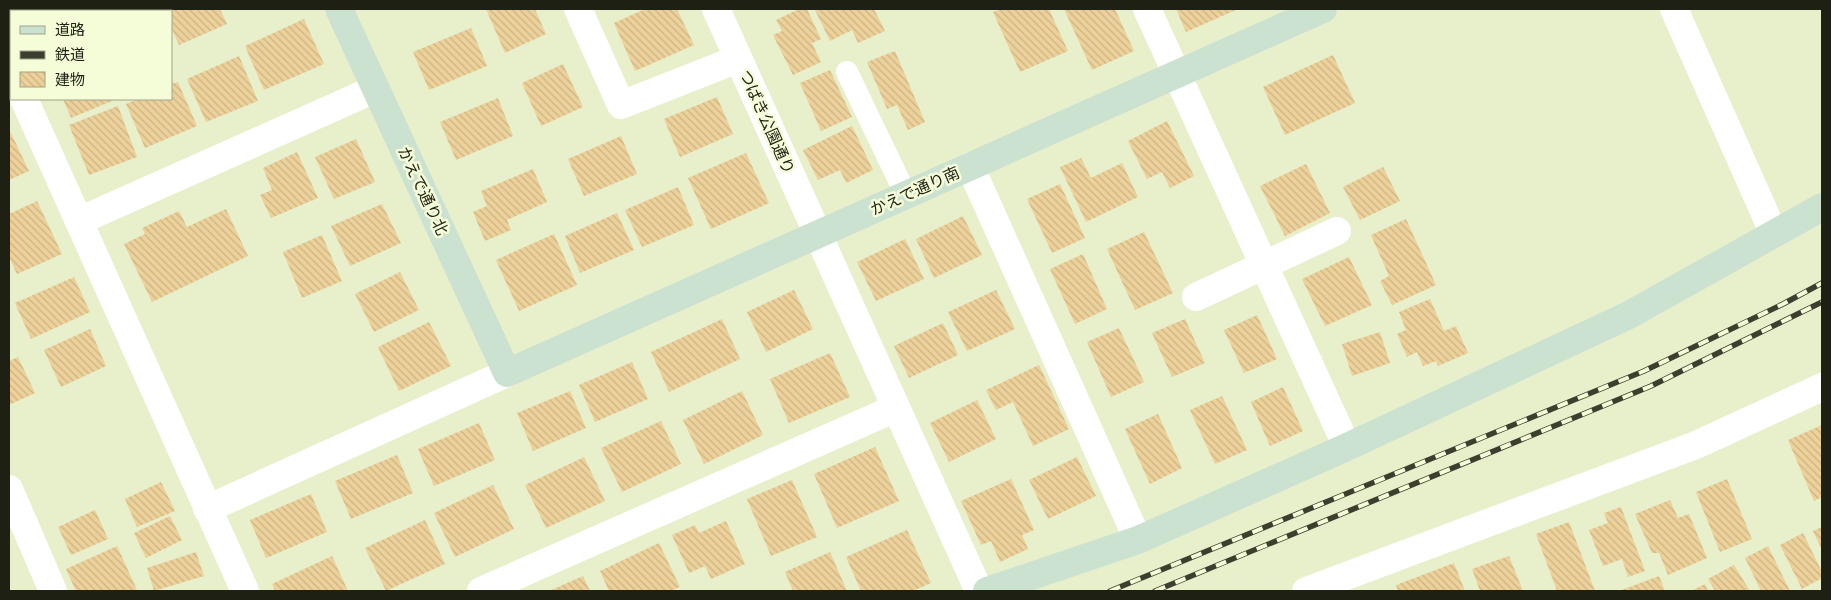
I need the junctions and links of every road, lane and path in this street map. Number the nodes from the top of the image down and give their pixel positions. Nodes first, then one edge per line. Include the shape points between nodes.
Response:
1 (339, 9) edge
2 (578, 9) edge
3 (716, 9) edge
4 (1147, 9) edge
5 (1323, 9) edge
6 (1674, 9) edge
7 (738, 59) junction
8 (847, 72) dead end
9 (1177, 74) junction
10 (375, 88) junction
11 (24, 100) edge
12 (970, 166) junction
13 (906, 195) junction
14 (1822, 207) edge
15 (79, 221) junction
16 (1337, 231) dead end
17 (818, 234) junction
18 (1774, 234) junction
19 (1265, 265) junction
20 (1196, 297) dead end
21 (507, 373) junction
22 (1822, 387) edge
23 (896, 408) junction
24 (1346, 446) junction
25 (9, 489) edge
26 (208, 509) junction
27 (1138, 540) junction
28 (1351, 584) edge
29 (238, 590) edge
30 (53, 591) edge
31 (480, 591) edge
32 (979, 591) edge
33 (987, 591) edge
34 (1306, 591) edge

1 - 10 street, かえで通り北
2 - 7 street via 621,105
3 - 7 street, つばき公園通り
4 - 9 street
5 - 9 street, かえで通り南
6 - 18 street
7 - 17 street, つばき公園通り
8 - 13 lane
9 - 12 street, かえで通り南
9 - 19 street
10 - 15 street
10 - 21 street, かえで通り北
11 - 15 street
12 - 13 street, かえで通り南
12 - 27 street
13 - 17 street, かえで通り南
14 - 18 street
15 - 26 street
16 - 19 street
17 - 21 street, かえで通り南
17 - 23 street, つばき公園通り
18 - 24 street via 1629,315
19 - 20 street
19 - 24 street
21 - 26 street
22 - 28 street via 1696,445
23 - 31 street
23 - 32 street, つばき公園通り
24 - 27 street
25 - 30 street
26 - 29 street
27 - 33 street
28 - 34 street

